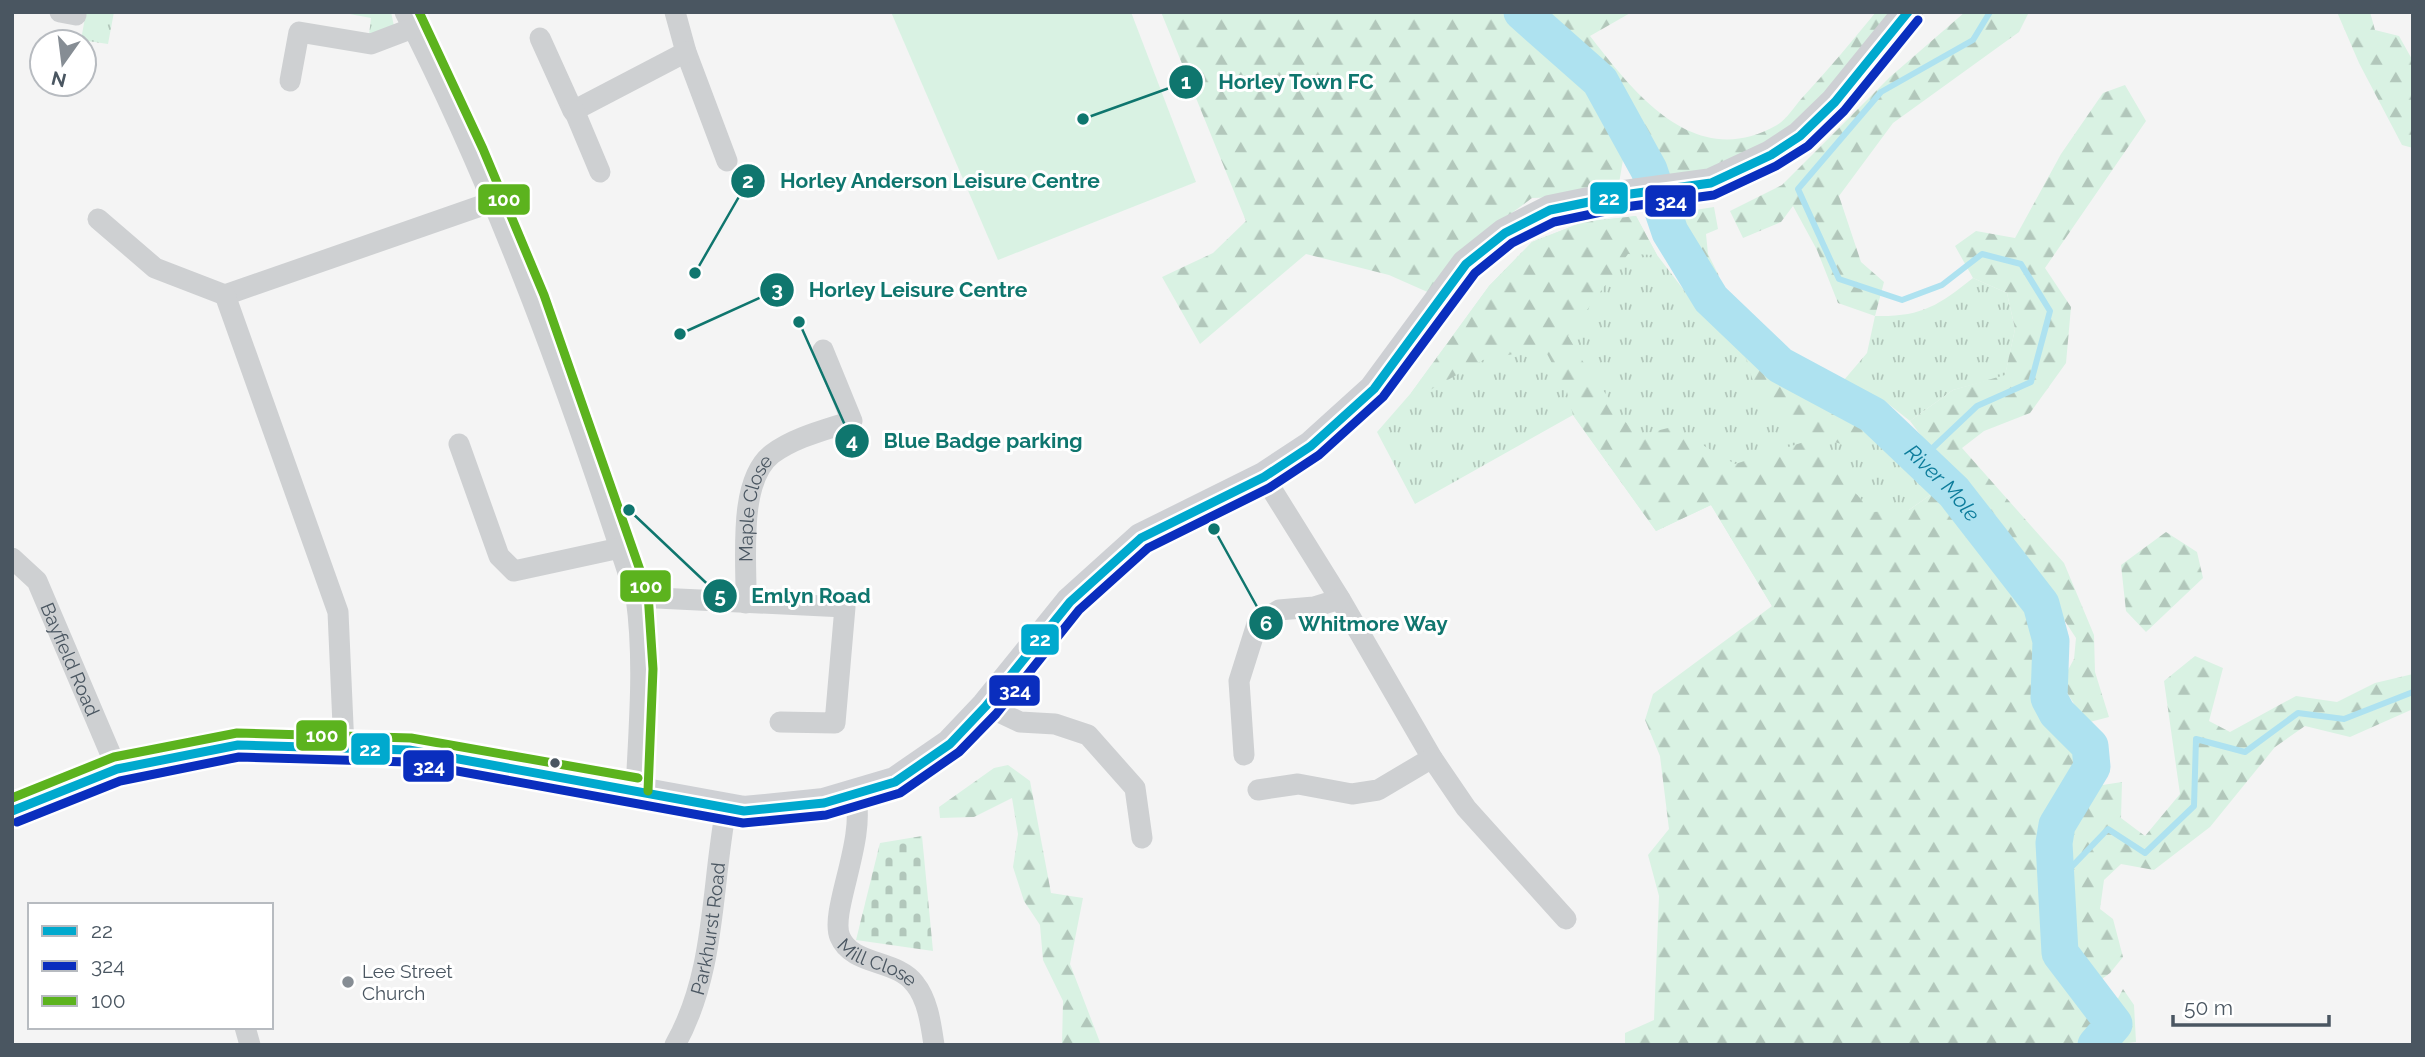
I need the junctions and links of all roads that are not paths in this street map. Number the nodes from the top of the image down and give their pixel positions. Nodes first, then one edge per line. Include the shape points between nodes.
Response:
1 (675, 12) edge
2 (1908, 12) edge
3 (409, 20) edge
4 (540, 38) dead end
5 (686, 52) junction
6 (290, 81) dead end
7 (574, 110) junction
8 (727, 161) dead end
9 (600, 172) dead end
10 (492, 202) junction
11 (98, 219) dead end
12 (225, 295) junction
13 (823, 350) dead end
14 (459, 444) dead end
15 (1264, 477) junction
16 (620, 548) junction
17 (12, 558) edge
18 (636, 597) junction
19 (1340, 599) junction
20 (746, 603) junction
21 (986, 706) junction
22 (780, 722) dead end
23 (344, 748) junction
24 (1244, 755) dead end
25 (1432, 758) junction
26 (117, 769) junction
27 (636, 790) junction
28 (1258, 790) dead end
29 (855, 795) junction
30 (726, 809) junction
31 (12, 811) edge
32 (1142, 838) dead end
33 (1566, 919) dead end
34 (675, 1045) edge
35 (934, 1045) edge

1 - 5 street
2 - 15 street via 1835,102 1800,136 1771,155 1686,188 1550,210 1505,233 1466,264 1374,389 1311,446
3 - 6 street via 372,44 299,32
3 - 10 street
4 - 7 street
5 - 7 street
5 - 8 street
7 - 9 street
10 - 12 street
10 - 16 street via 578,423
11 - 12 street via 155,268
12 - 23 street via 338,612
13 - 20 street, Maple Close via 852,421 786,446 771,455 755,475 748,508
14 - 16 street via 499,556 514,571
15 - 19 street
15 - 21 street via 1142,538 1070,602
16 - 18 street
17 - 26 street, Bayfield Road via 37,581
18 - 20 street
18 - 27 street via 641,682
19 - 24 street via 1279,610 1257,624 1239,681
19 - 25 street
20 - 22 street via 845,607 835,723
21 - 29 street via 950,744 895,782
21 - 32 street via 1020,722 1055,724 1088,735 1135,789
23 - 26 street via 238,745
23 - 27 street via 422,752
25 - 28 street via 1378,790 1352,793 1298,784
25 - 33 street via 1466,807
26 - 31 street
27 - 30 street
29 - 30 street via 778,810
29 - 35 street, Mill Close via 859,831 839,936 848,949 889,965 915,983 925,1000
30 - 34 street, Parkhurst Road via 706,961 695,1001

